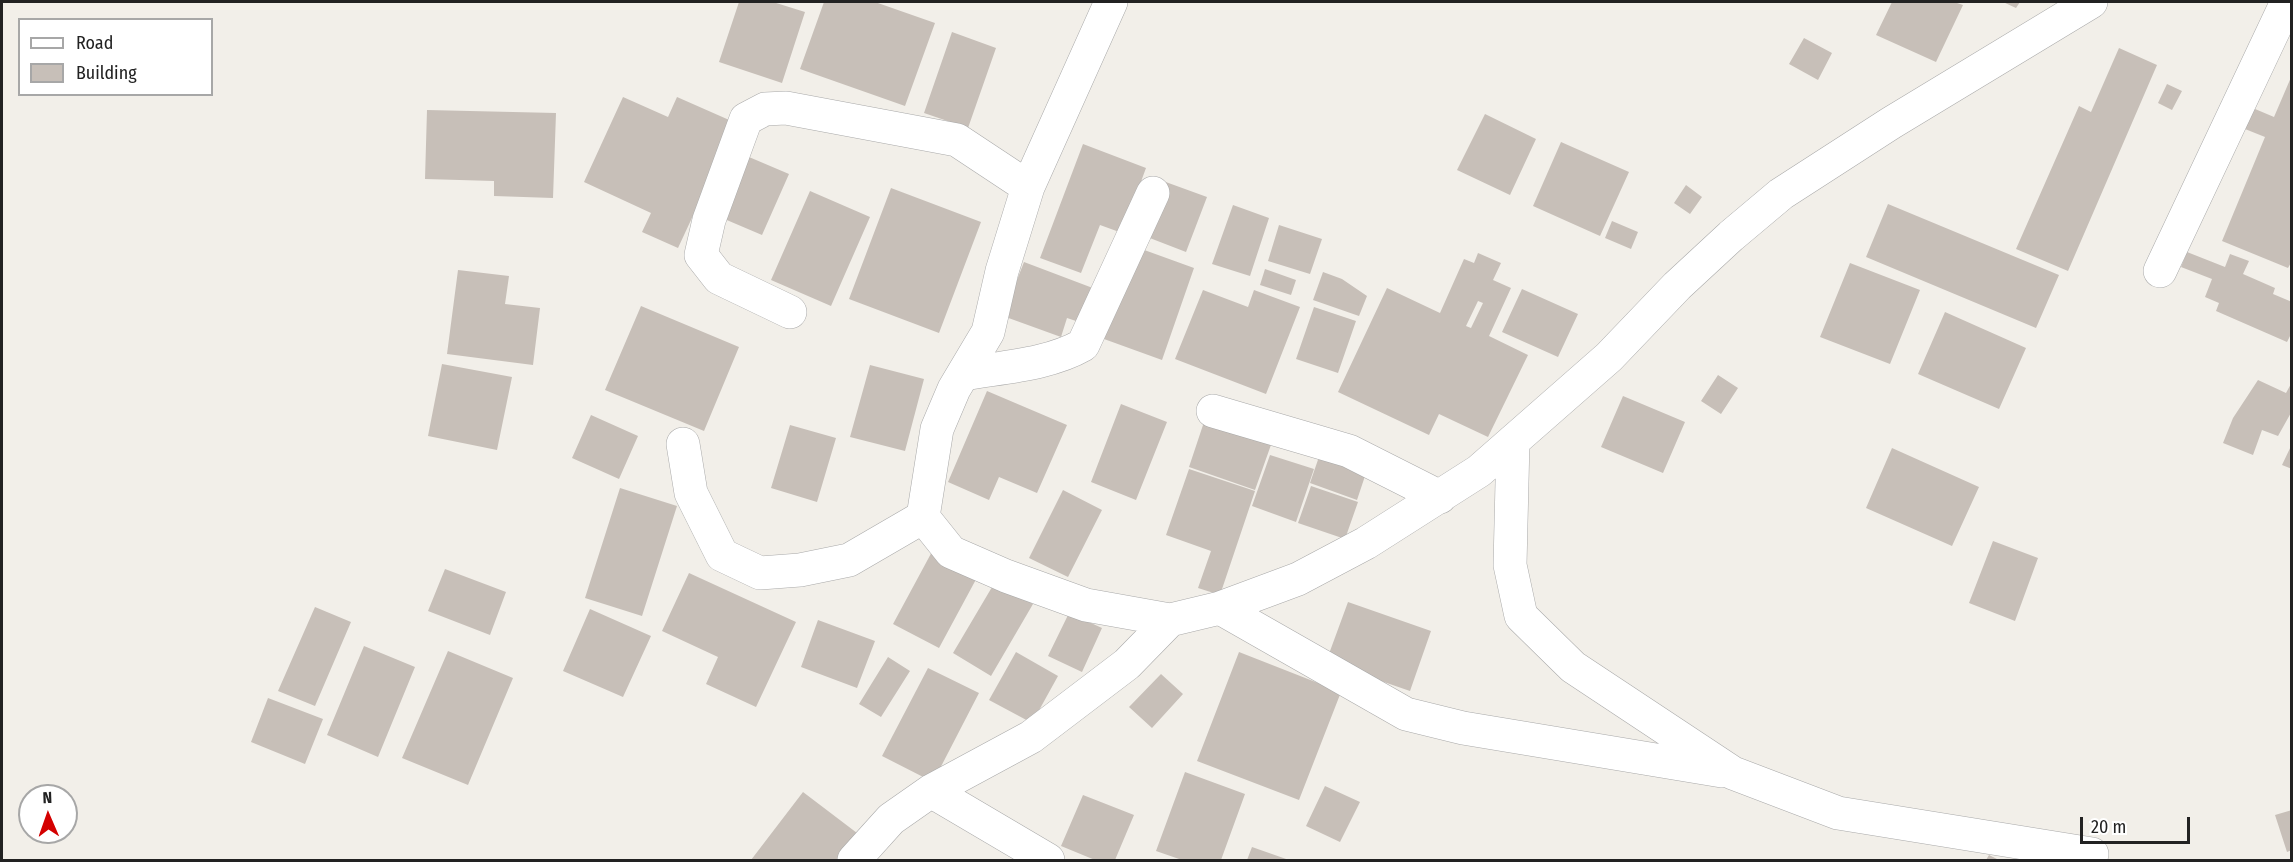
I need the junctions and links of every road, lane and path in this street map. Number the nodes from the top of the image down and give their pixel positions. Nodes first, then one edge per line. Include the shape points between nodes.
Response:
1 (1111, 2) edge
2 (2091, 2) edge
3 (2287, 2) edge
4 (1028, 187) junction
5 (1153, 193) dead end
6 (2160, 271) dead end
7 (790, 312) dead end
8 (963, 374) junction
9 (1213, 411) dead end
10 (1513, 441) junction
11 (683, 444) dead end
12 (1440, 497) junction
13 (923, 517) junction
14 (1220, 608) junction
15 (1170, 620) junction
16 (1733, 773) junction
17 (931, 791) junction
18 (2092, 854) dead end
19 (854, 861) edge
20 (1047, 861) edge

1 - 4 street
2 - 10 street via 1781,194 1677,286 1609,357
3 - 6 street
4 - 7 street via 957,140 786,108 765,109 746,119 709,220 701,255 719,278
4 - 8 street via 988,332
5 - 8 street via 1083,345 1039,361
8 - 13 street via 937,429
9 - 12 street via 1349,451
10 - 12 street via 1479,471
10 - 16 street via 1510,565 1521,615 1573,667
11 - 13 street via 691,493 722,555 760,573 849,560
12 - 14 street via 1298,579
13 - 15 street via 951,552 1006,576 1086,605
14 - 15 street
14 - 16 street via 1406,714 1463,728
15 - 17 street via 1127,664 1031,737
16 - 18 street via 1838,813
17 - 19 street via 891,819
17 - 20 street

